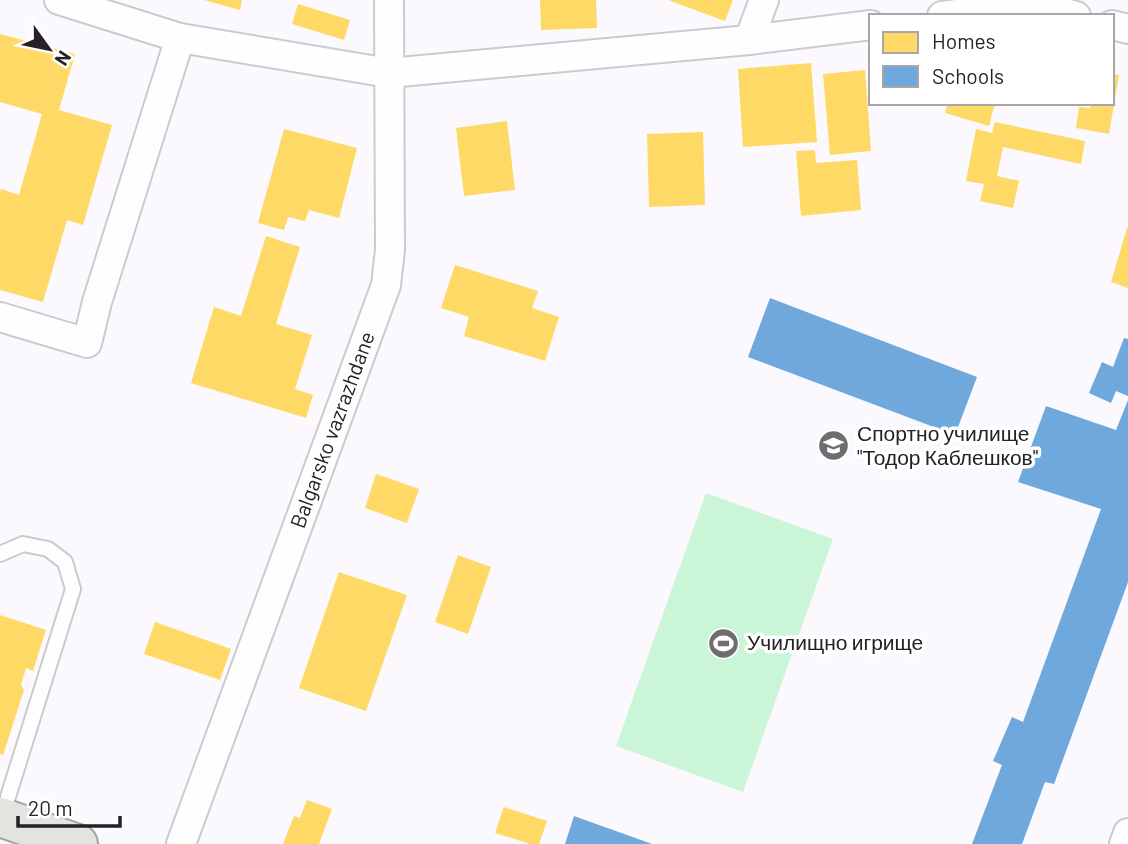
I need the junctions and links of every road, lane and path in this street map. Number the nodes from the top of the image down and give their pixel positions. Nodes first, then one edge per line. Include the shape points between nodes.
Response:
1 (59, 0) edge
2 (390, 0) edge
3 (764, 0) edge
4 (957, 14) edge
5 (1069, 14) edge
6 (869, 25) edge
7 (180, 38) junction
8 (750, 40) junction
9 (389, 73) junction
10 (0, 317) edge
11 (0, 554) edge
12 (1, 817) edge
13 (1128, 833) edge
14 (78, 844) edge
15 (181, 844) edge
16 (1124, 844) edge

1 - 7 street
2 - 9 street, Balgarsko vazrazhdane
3 - 8 street
4 - 5 street via 1032,4
6 - 8 street
7 - 9 street
7 - 10 street via 88,343
8 - 9 street
9 - 15 street, Balgarsko vazrazhdane via 390,250 386,285
11 - 12 lane via 23,544 48,549 65,562 73,590
12 - 14 main road
13 - 16 street

